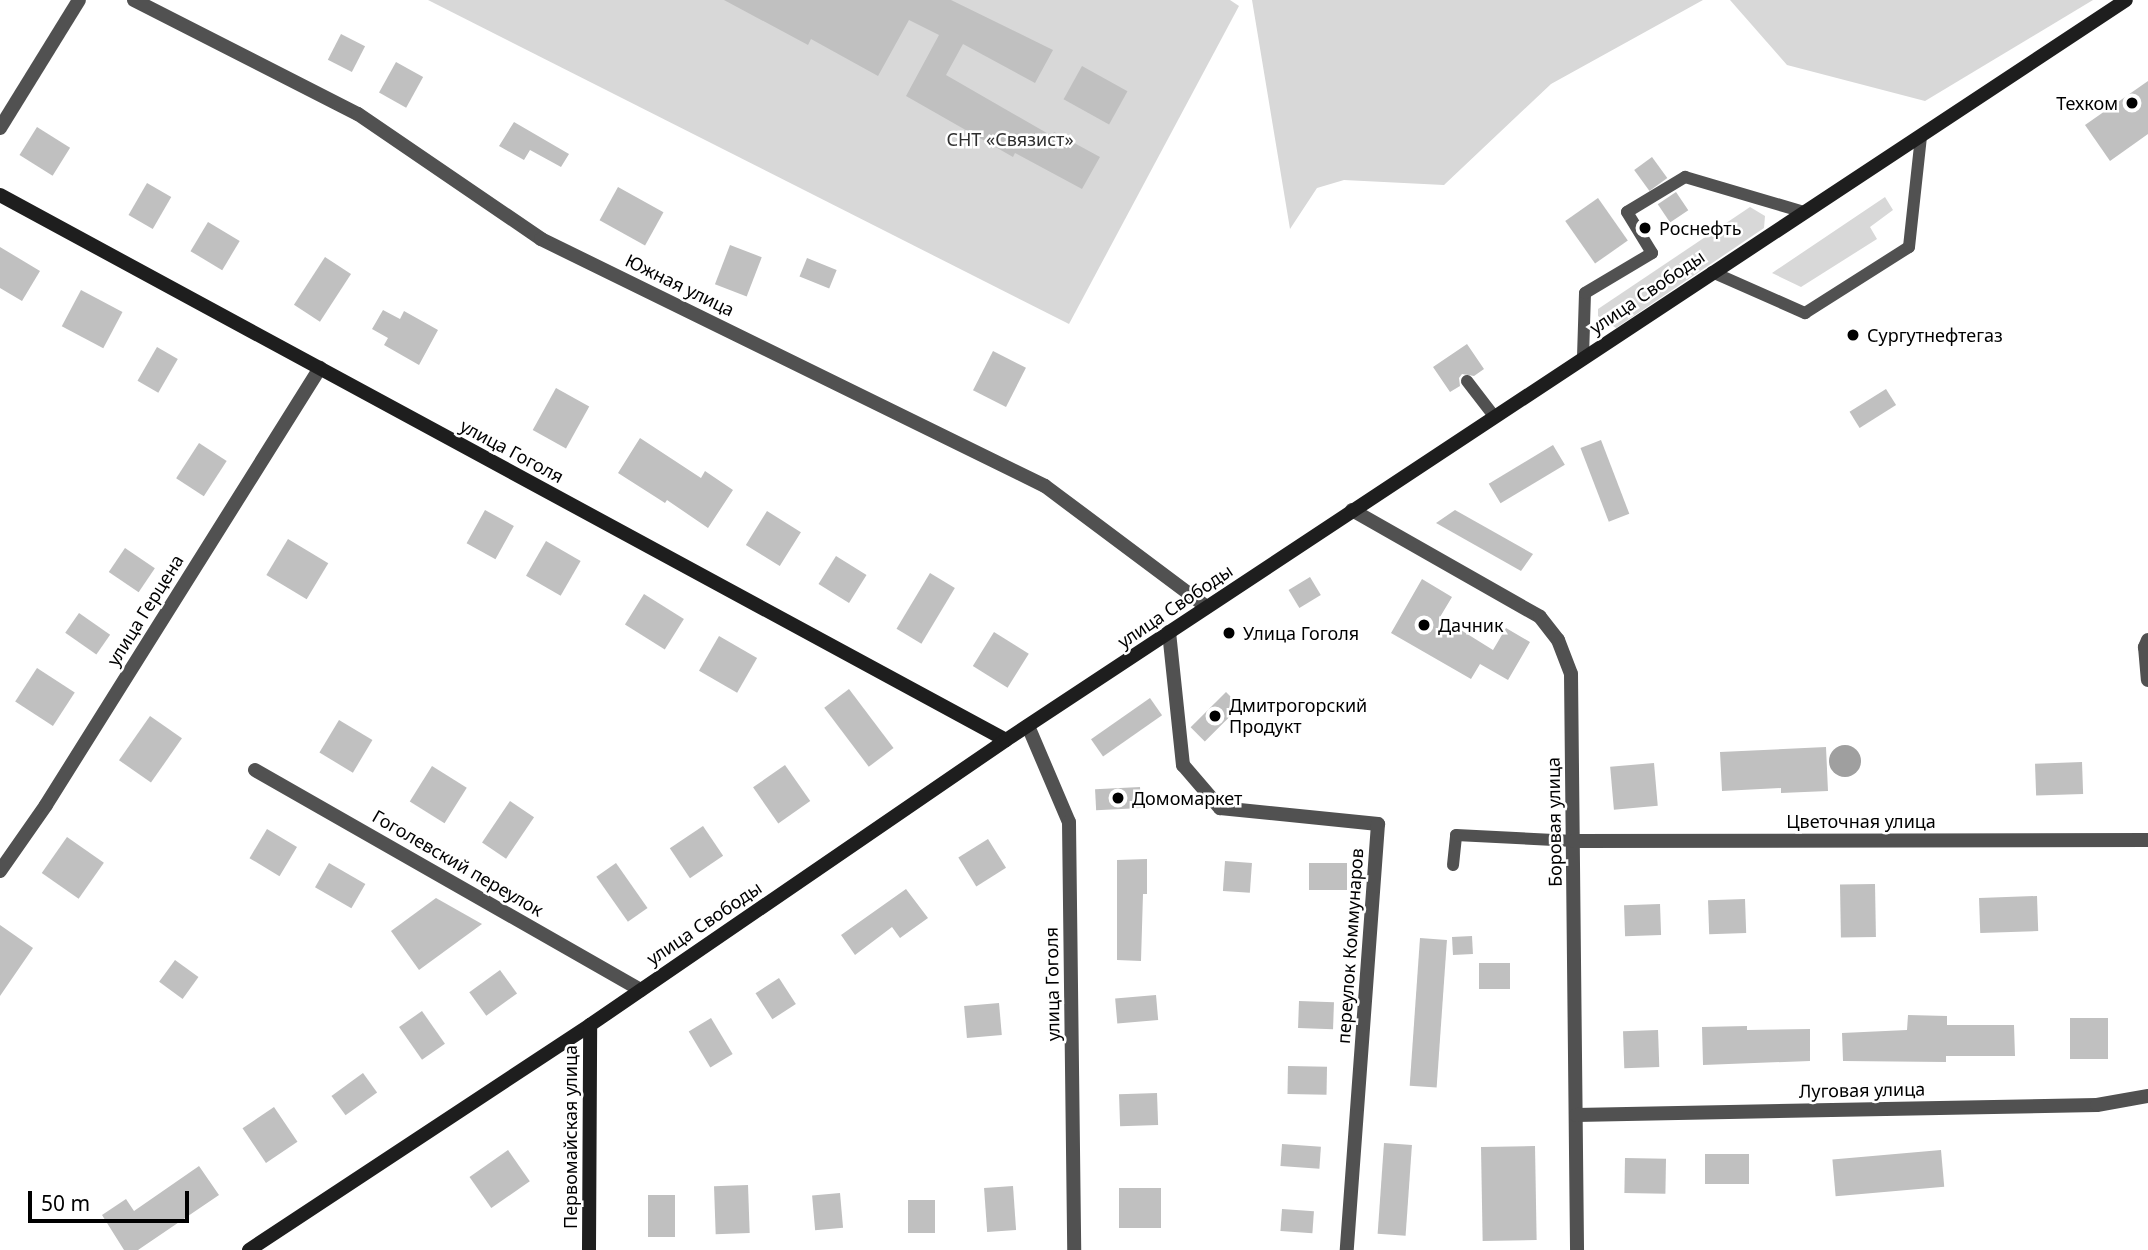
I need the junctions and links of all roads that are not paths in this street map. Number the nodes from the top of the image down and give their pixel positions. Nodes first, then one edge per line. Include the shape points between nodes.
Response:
1 (79, 0) edge
2 (134, 0) edge
3 (2126, 0) edge
4 (0, 128) edge
5 (1921, 136) junction
6 (0, 195) edge
7 (1804, 212) junction
8 (1712, 272) junction
9 (1583, 357) junction
10 (320, 368) junction
11 (1467, 381) dead end
12 (1494, 416) junction
13 (1352, 510) junction
14 (1207, 607) junction
15 (1169, 632) junction
16 (2148, 640) edge
17 (2148, 680) edge
18 (1028, 726) junction
19 (1006, 740) junction
20 (255, 770) dead end
21 (2148, 840) edge
22 (1574, 841) junction
23 (1452, 864) dead end
24 (0, 871) edge
25 (641, 990) junction
26 (590, 1025) junction
27 (2148, 1096) edge
28 (1576, 1115) junction
29 (249, 1250) edge
30 (589, 1250) edge
31 (1074, 1250) edge
32 (1347, 1250) edge
33 (1577, 1250) edge

1 - 4 street
2 - 14 street, Южная улица via 358,114 541,239 1045,486
3 - 5 main road, улица Свободы
5 - 7 main road, улица Свободы
5 - 8 lane via 1909,247 1805,313
6 - 10 main road, улица Гоголя
7 - 8 main road, улица Свободы
7 - 9 lane via 1685,177 1628,212 1652,253 1584,293
8 - 9 main road, улица Свободы
9 - 12 main road, улица Свободы
10 - 19 main road, улица Гоголя
10 - 24 street, улица Герцена
11 - 12 lane
12 - 13 main road, улица Свободы
13 - 14 main road, улица Свободы
13 - 22 street, Боровая улица via 1540,617 1558,640 1570,674
14 - 15 main road, улица Свободы
15 - 18 main road, улица Свободы
15 - 32 street, переулок Коммунаров via 1183,765 1220,808 1378,824
16 - 17 street
18 - 19 main road, улица Свободы
18 - 31 street, улица Гоголя via 1069,822
19 - 25 main road, улица Свободы
20 - 25 street, Гоголевский переулок
21 - 22 street, Цветочная улица
22 - 23 lane via 1456,835
22 - 28 street, Боровая улица
25 - 26 main road, улица Свободы
26 - 29 main road, улица Свободы
26 - 30 main road, Первомайская улица
27 - 28 street, Луговая улица via 2097,1105
28 - 33 street, Боровая улица

